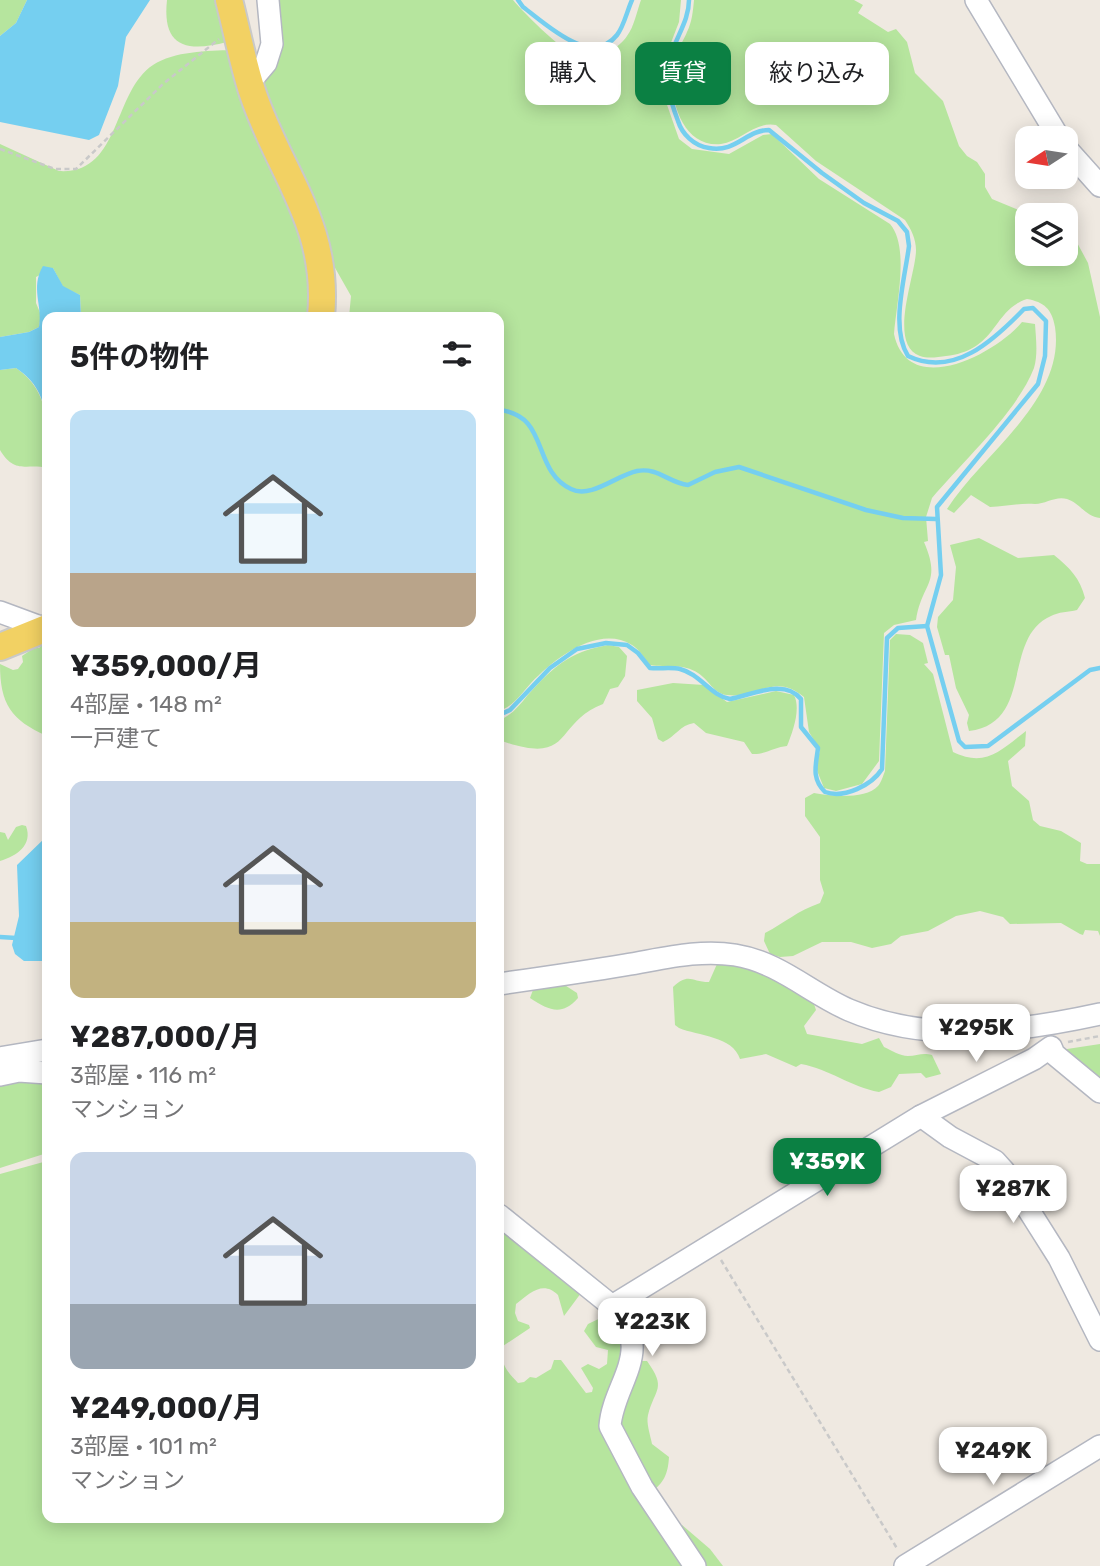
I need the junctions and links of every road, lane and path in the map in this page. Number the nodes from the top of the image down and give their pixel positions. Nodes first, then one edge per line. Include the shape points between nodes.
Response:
1 (229, 0) edge
2 (268, 0) edge
3 (976, 0) edge
4 (236, 26) junction
5 (250, 82) junction
6 (1052, 126) edge
7 (0, 149) edge
8 (1078, 165) edge
9 (1100, 186) edge
10 (321, 312) edge
11 (0, 612) edge
12 (42, 628) edge
13 (42, 631) edge
14 (0, 647) edge
15 (504, 983) edge
16 (1100, 1014) edge
17 (1100, 1036) edge
18 (1051, 1047) junction
19 (42, 1051) edge
20 (0, 1058) edge
21 (42, 1073) edge
22 (0, 1075) edge
23 (1100, 1092) edge
24 (920, 1116) junction
25 (504, 1219) edge
26 (712, 1245) junction
27 (612, 1306) junction
28 (1100, 1340) edge
29 (1100, 1446) edge
30 (695, 1566) edge
31 (907, 1566) edge

1 - 4 main road
2 - 5 street via 272,44 266,63
3 - 6 street
4 - 5 main road
4 - 7 path via 163,84 76,169 55,169
5 - 10 main road via 316,238
8 - 9 street
11 - 12 street
13 - 14 main road
15 - 16 street via 707,951 759,960 846,1009 902,1027 996,1031
17 - 18 path
18 - 23 street
18 - 24 street
19 - 20 street
21 - 22 street
24 - 26 street
24 - 28 street via 1004,1171 1059,1258
25 - 27 street
26 - 27 street
26 - 31 path
27 - 30 street via 626,1327 631,1351 611,1430 642,1487
29 - 31 street

